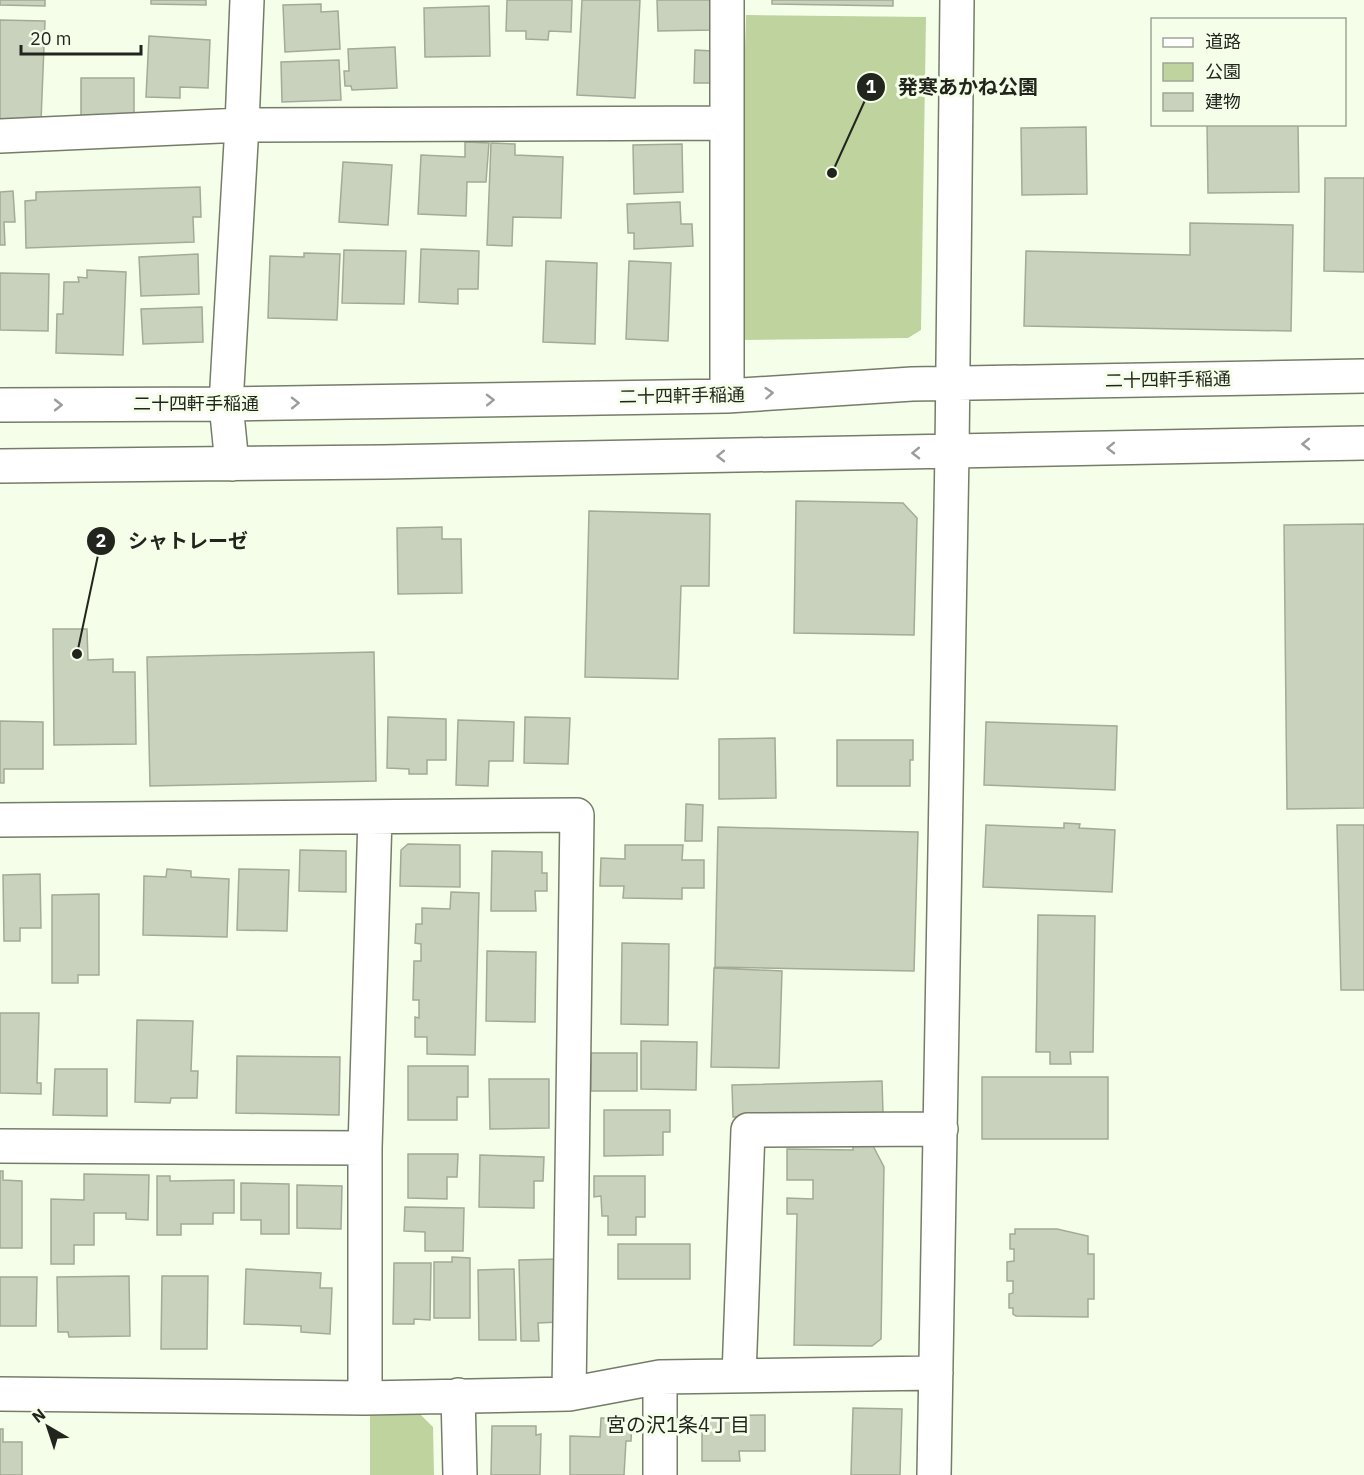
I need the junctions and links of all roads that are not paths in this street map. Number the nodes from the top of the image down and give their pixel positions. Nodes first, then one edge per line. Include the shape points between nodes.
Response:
1 (247, 0) edge
2 (727, 0) edge
3 (957, 0) edge
4 (727, 123) junction
5 (242, 124) junction
6 (0, 136) edge
7 (1364, 376) edge
8 (953, 384) junction
9 (727, 396) junction
10 (226, 404) junction
11 (0, 405) edge
12 (1364, 443) edge
13 (952, 452) junction
14 (232, 464) junction
15 (0, 466) edge
16 (375, 817) junction
17 (0, 820) edge
18 (940, 1129) junction
19 (0, 1146) edge
20 (366, 1148) junction
21 (936, 1373) junction
22 (739, 1376) junction
23 (660, 1377) junction
24 (0, 1394) edge
25 (569, 1394) junction
26 (458, 1395) junction
27 (365, 1398) junction
28 (460, 1475) edge
29 (660, 1475) edge
30 (934, 1475) edge

1 - 5 street
2 - 4 street
3 - 8 street
4 - 5 street
4 - 9 street
5 - 6 street
5 - 10 street
7 - 8 street, 二十四軒手稲通
9 -> 8 street, 二十四軒手稲通
8 - 13 street
10 -> 9 street, 二十四軒手稲通
11 -> 10 street, 二十四軒手稲通
10 - 14 street
12 -> 13 street
13 -> 14 street
13 - 18 street
14 - 15 street
16 - 17 street
16 - 20 street
16 - 25 street via 577,815
18 - 21 street
18 - 22 street via 748,1130
19 - 20 street
20 - 27 street
21 - 22 street
21 - 30 street
22 - 23 street
23 - 25 street
23 - 29 street
24 - 27 street
25 - 26 street
26 - 27 street
26 - 28 street

